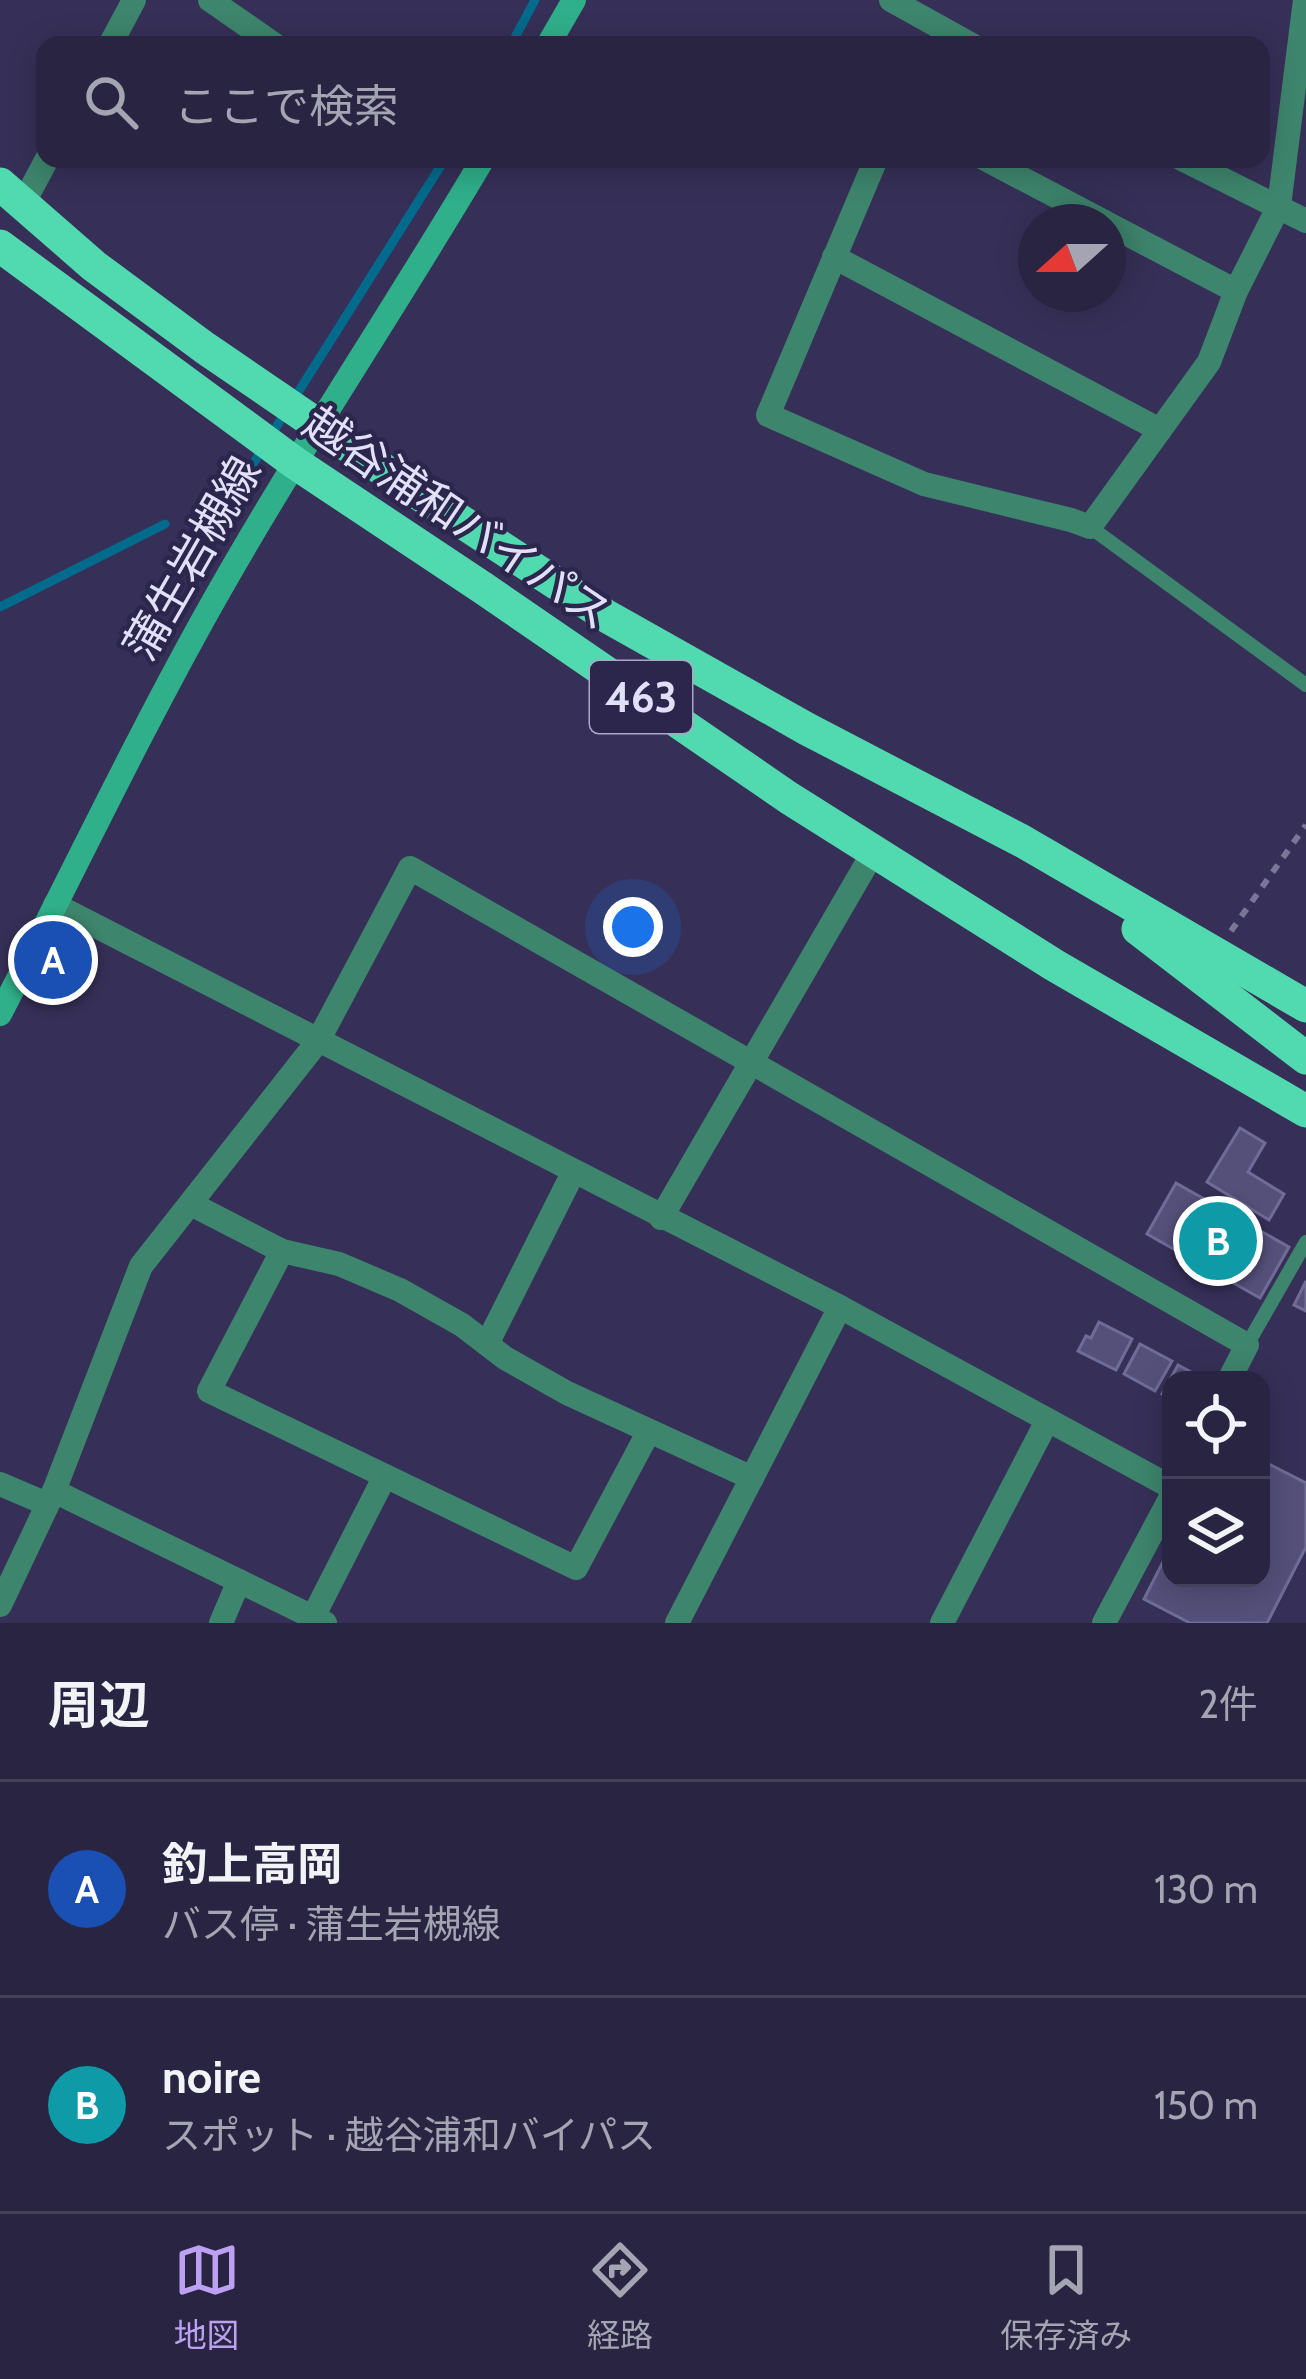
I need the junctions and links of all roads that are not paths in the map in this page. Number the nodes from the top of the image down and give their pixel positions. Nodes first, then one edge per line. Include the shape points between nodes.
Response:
1 (134, 0) edge
2 (210, 0) edge
3 (574, 0) edge
4 (890, 0) edge
5 (1305, 0) edge
6 (929, 34) edge
7 (115, 36) edge
8 (261, 36) edge
9 (553, 36) edge
10 (38, 168) edge
11 (474, 168) edge
12 (872, 168) edge
13 (1002, 168) edge
14 (1201, 168) edge
15 (11, 194) edge
16 (1070, 204) edge
17 (1279, 206) junction
18 (1306, 221) edge
19 (1126, 233) edge
20 (2, 253) edge
21 (834, 257) junction
22 (1236, 291) junction
23 (318, 426) junction
24 (1160, 430) junction
25 (295, 463) junction
26 (1090, 527) junction
27 (1306, 686) edge
28 (1022, 841) junction
29 (874, 851) junction
30 (55, 905) junction
31 (2, 1005) edge
32 (1306, 1006) edge
33 (318, 1041) junction
34 (1306, 1058) edge
35 (753, 1061) junction
36 (1306, 1111) edge
37 (573, 1173) junction
38 (191, 1204) junction
39 (661, 1218) junction
40 (1306, 1242) edge
41 (282, 1251) junction
42 (840, 1307) junction
43 (487, 1344) junction
44 (1246, 1345) junction
45 (1233, 1371) edge
46 (1047, 1420) junction
47 (649, 1431) junction
48 (385, 1476) junction
49 (752, 1478) junction
50 (1162, 1482) edge
51 (0, 1484) edge
52 (50, 1497) junction
53 (1162, 1514) edge
54 (239, 1581) junction
55 (0, 1605) edge
56 (319, 1620) edge
57 (221, 1623) edge
58 (676, 1623) edge
59 (942, 1623) edge
60 (1104, 1623) edge

1 - 7 street
2 - 8 street
3 - 9 main road
4 - 6 street
5 - 17 street
10 - 15 street
11 - 23 main road, 蒲生岩槻線
12 - 21 street
13 - 16 street
14 - 17 street
15 - 23 highway, 越谷浦和バイパス / 463 via 94,266
17 - 18 street
17 - 22 street
19 - 22 street
20 - 25 highway, 越谷浦和バイパス / 463
21 - 24 street
21 - 26 street via 768,415 924,484
22 - 24 street via 1209,362
23 - 25 main road, 蒲生岩槻線
23 - 28 highway, 越谷浦和バイパス / 463 via 608,617
24 - 26 street
25 - 29 highway, 越谷浦和バイパス / 463
25 - 30 main road, 蒲生岩槻線 via 202,621
26 - 27 lane
28 - 32 highway, 越谷浦和バイパス / 463
28 - 34 highway
29 - 35 street
29 - 36 highway, 越谷浦和バイパス / 463
30 - 31 main road, 蒲生岩槻線
30 - 33 street
33 - 35 street via 410,868
33 - 37 street
33 - 38 street
35 - 39 street
35 - 44 street
37 - 39 street
37 - 43 street
38 - 41 street
38 - 52 street via 141,1266
39 - 42 street
40 - 44 lane
41 - 43 street via 400,1290
41 - 48 street via 209,1391
42 - 46 street
42 - 49 street
43 - 47 street
44 - 45 street
46 - 50 street
46 - 59 street
47 - 48 street via 576,1568
47 - 49 street
48 - 56 street
49 - 58 street
51 - 52 street
52 - 54 street
52 - 55 street
53 - 60 street
54 - 56 street
54 - 57 street

